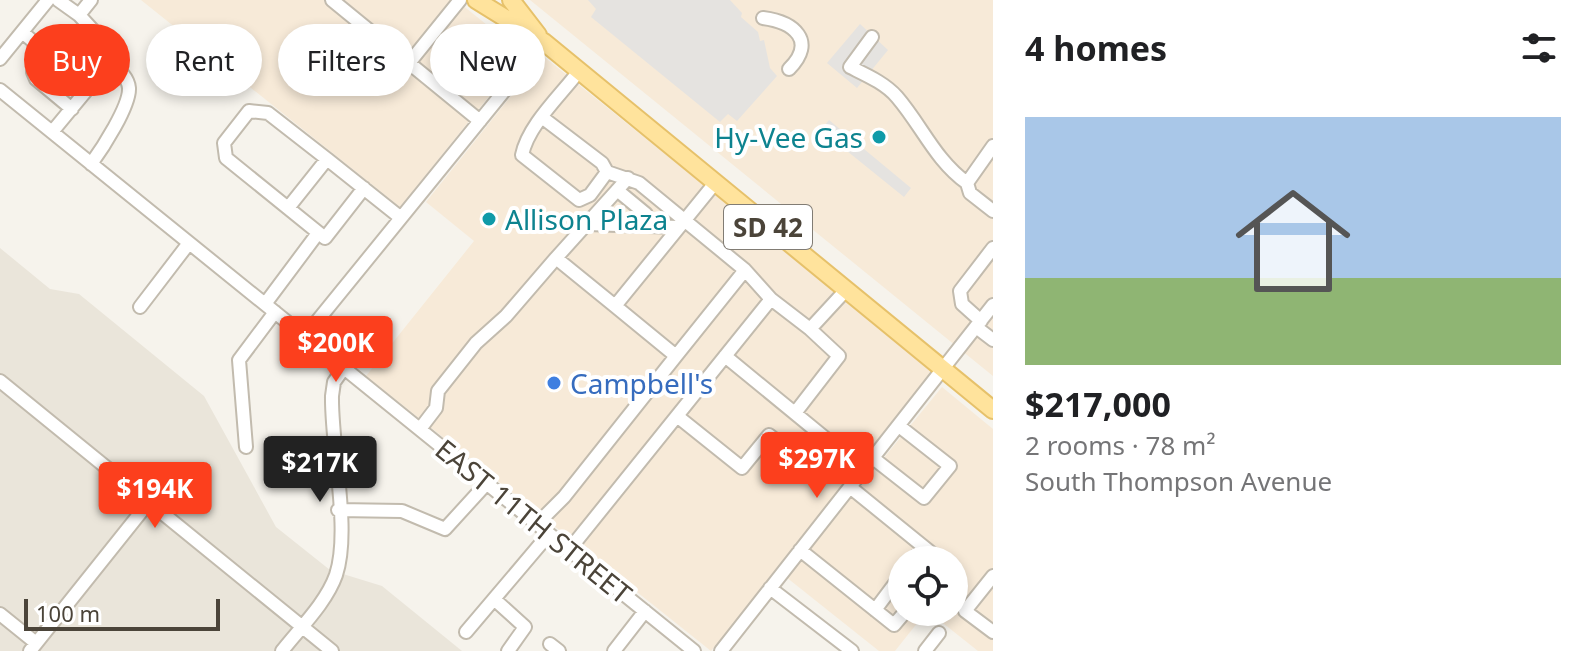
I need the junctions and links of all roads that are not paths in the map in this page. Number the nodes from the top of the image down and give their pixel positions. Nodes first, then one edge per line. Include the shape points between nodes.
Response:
1 (48, 0) edge
2 (58, 0) edge
3 (91, 0) edge
4 (332, 0) edge
5 (460, 0) edge
6 (476, 0) edge
7 (511, 0) edge
8 (79, 15) junction
9 (763, 18) dead end
10 (87, 24) edge
11 (361, 24) edge
12 (515, 24) edge
13 (530, 24) edge
14 (22, 32) junction
15 (872, 37) dead end
16 (545, 43) edge
17 (5, 44) edge
18 (414, 57) edge
19 (0, 59) edge
20 (414, 67) edge
21 (789, 69) dead end
22 (579, 71) junction
23 (0, 90) edge
24 (83, 96) edge
25 (128, 96) edge
26 (500, 96) edge
27 (72, 109) junction
28 (543, 118) junction
29 (480, 121) junction
30 (52, 132) junction
31 (993, 146) edge
32 (327, 159) junction
33 (91, 164) junction
34 (607, 172) junction
35 (628, 178) junction
36 (715, 183) junction
37 (967, 183) junction
38 (364, 188) junction
39 (617, 190) junction
40 (288, 208) junction
41 (993, 211) edge
42 (646, 214) dead end
43 (401, 218) junction
44 (682, 223) junction
45 (587, 224) junction
46 (318, 233) junction
47 (189, 243) junction
48 (993, 248) edge
49 (556, 258) junction
50 (745, 270) junction
51 (846, 290) junction
52 (771, 299) junction
53 (993, 305) edge
54 (615, 306) junction
55 (140, 307) dead end
56 (270, 308) junction
57 (979, 324) junction
58 (810, 329) junction
59 (305, 336) junction
60 (993, 340) edge
61 (676, 356) junction
62 (725, 356) junction
63 (344, 368) junction
64 (943, 370) junction
65 (0, 381) edge
66 (993, 410) edge
67 (795, 413) junction
68 (677, 416) junction
69 (899, 426) junction
70 (420, 429) junction
71 (834, 445) junction
72 (246, 447) dead end
73 (873, 458) junction
74 (864, 470) junction
75 (487, 483) junction
76 (850, 487) junction
77 (149, 502) junction
78 (338, 510) junction
79 (537, 524) junction
80 (549, 534) junction
81 (923, 546) edge
82 (569, 550) junction
83 (800, 550) junction
84 (993, 576) edge
85 (770, 588) junction
86 (888, 593) edge
87 (494, 599) junction
88 (875, 610) junction
89 (645, 611) junction
90 (0, 614) edge
91 (888, 620) edge
92 (302, 626) junction
93 (466, 632) dead end
94 (993, 632) edge
95 (939, 633) dead end
96 (33, 647) edge
97 (282, 651) edge
98 (332, 651) edge
99 (508, 651) edge
100 (614, 651) edge
101 (694, 651) edge
102 (721, 651) edge
103 (852, 651) edge
104 (925, 651) edge

1 - 14 street
2 - 8 street
3 - 8 street
4 - 11 street
5 - 18 street
6 - 12 main road, SD 42
7 - 13 main road, SD 42
8 - 10 street
9 - 21 street via 782,20 798,34 799,59
14 - 17 street
14 - 27 street via 41,48 33,72 36,79
15 - 37 street via 850,67 896,96 947,169
16 - 22 main road, SD 42
17 - 19 street
20 - 29 street
22 - 28 street
22 - 36 main road, SD 42
23 - 30 street, EAST 11TH STREET
24 - 27 street
25 - 33 street
26 - 29 street
27 - 30 street
28 - 34 street
28 - 34 street via 524,143 522,155 579,200 590,195
29 - 43 street
30 - 33 street, EAST 11TH STREET
31 - 37 street
32 - 38 street
32 - 40 street
32 - 40 street via 268,113 249,111 224,143 226,158
33 - 47 street, EAST 11TH STREET
34 - 35 street
35 - 39 street
35 - 44 street
36 - 44 street
36 - 51 main road, SD 42
37 - 41 street via 970,193
38 - 43 street
38 - 46 street via 325,238
39 - 42 street
39 - 45 street
40 - 46 street
43 - 59 street
44 - 45 street
44 - 50 street
44 - 54 street
45 - 49 street
46 - 56 street
47 - 55 street
47 - 56 street, EAST 11TH STREET
48 - 57 street via 960,291 962,304
49 - 54 street
49 - 70 street via 476,343 438,391 436,408
50 - 52 street
50 - 61 street
51 - 58 street
51 - 64 main road, SD 42
52 - 58 street
52 - 62 street
53 - 57 street
54 - 61 street
56 - 59 street, EAST 11TH STREET
56 - 72 street via 239,360
57 - 60 street
57 - 64 street
58 - 67 street via 839,356
59 - 63 street, EAST 11TH STREET
61 - 79 street
62 - 67 street
62 - 68 street
63 - 70 street, EAST 11TH STREET
63 - 78 street via 332,396
64 - 66 main road, SD 42
64 - 69 street
65 - 77 street
67 - 71 street
68 - 71 street via 742,468 769,435 813,470
68 - 82 street
69 - 73 street
69 - 73 street via 950,466 924,498
70 - 75 street, EAST 11TH STREET
71 - 74 street
73 - 74 street
74 - 76 street
75 - 78 street via 445,529 402,511
75 - 79 street, EAST 11TH STREET
76 - 81 street
76 - 83 street
77 - 92 street
77 - 96 street
78 - 92 street via 336,574
79 - 80 street, EAST 11TH STREET
80 - 82 street, EAST 11TH STREET
80 - 87 street
82 - 89 street, EAST 11TH STREET
83 - 85 street
83 - 88 street
84 - 94 street via 965,611
85 - 102 street
85 - 103 street
86 - 88 street
87 - 93 street
87 - 99 street via 525,627
88 - 91 street
89 - 100 street
89 - 101 street, EAST 11TH STREET
90 - 96 street
92 - 97 street
92 - 98 street
95 - 104 street

